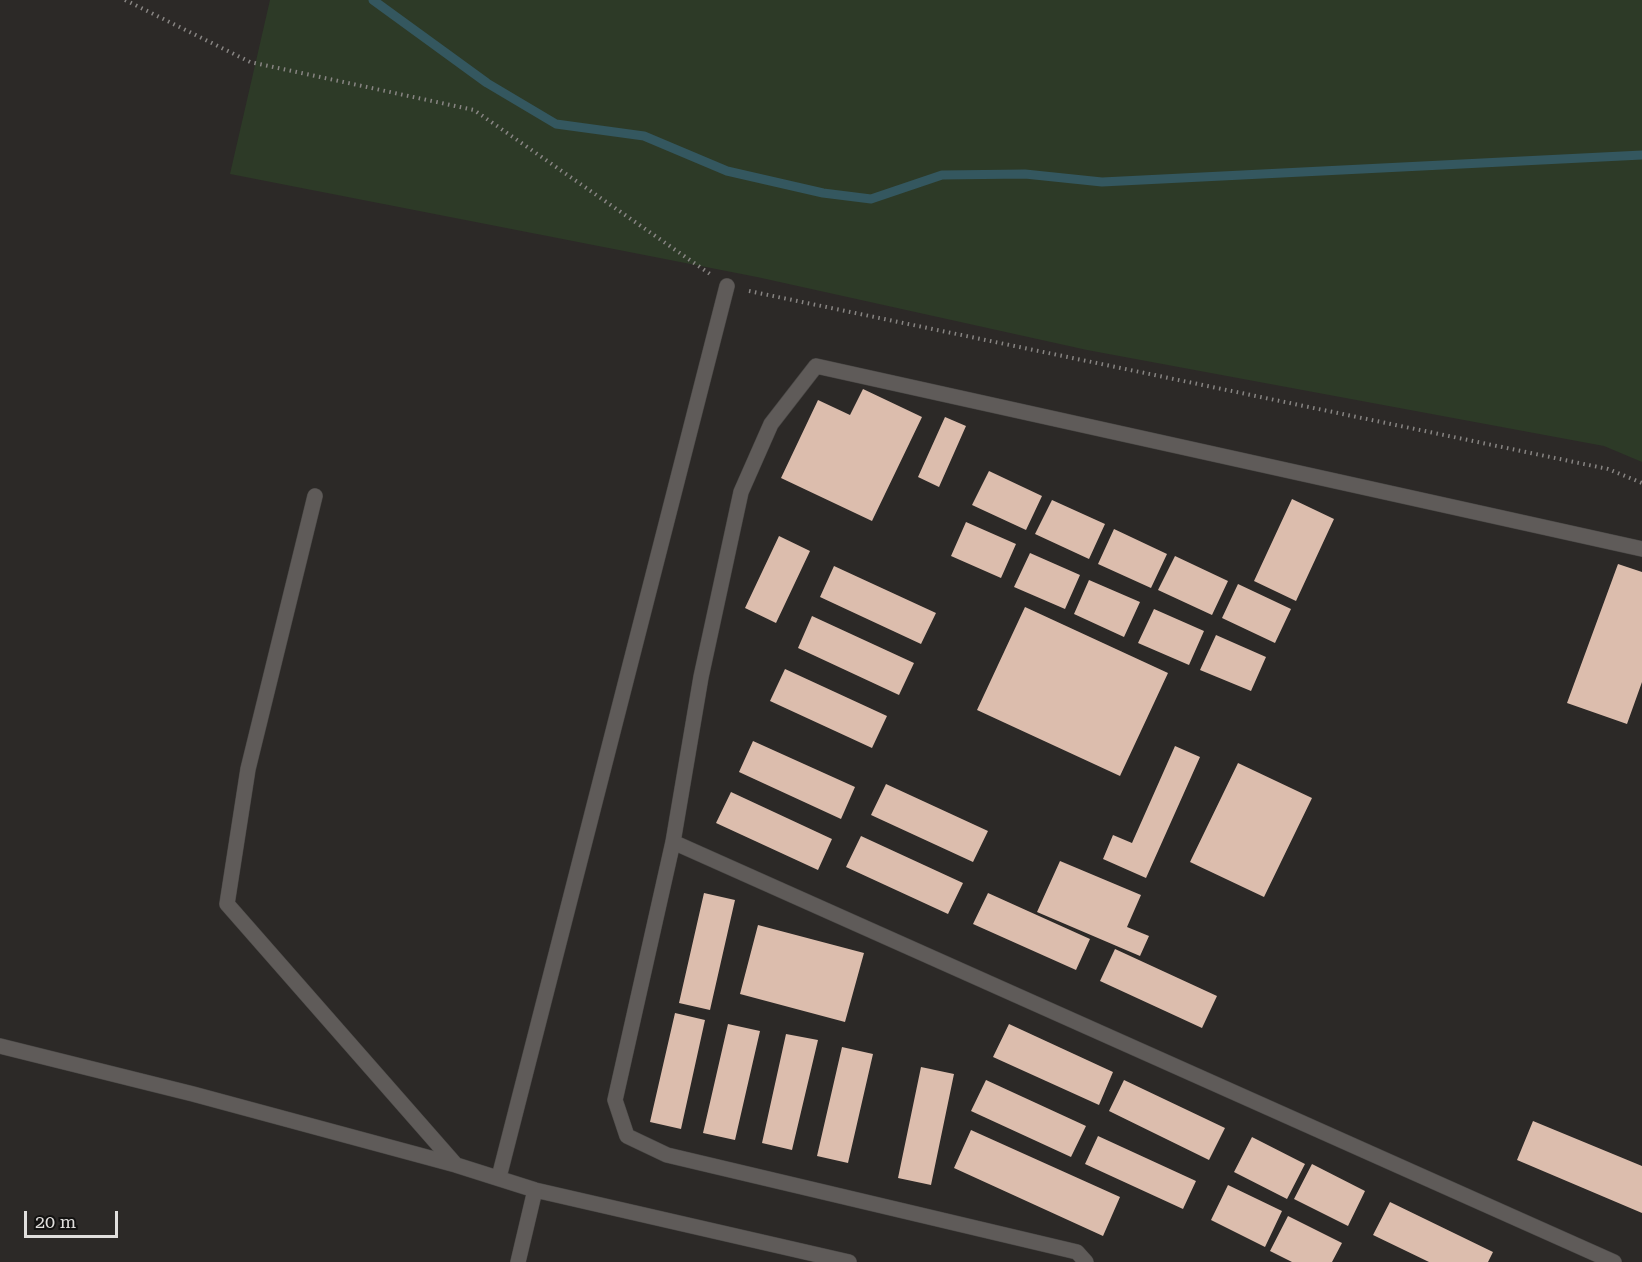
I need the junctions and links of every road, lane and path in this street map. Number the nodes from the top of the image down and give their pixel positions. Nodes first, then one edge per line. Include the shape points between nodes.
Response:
1 (125, 0) edge
2 (727, 286) junction
3 (1642, 483) edge
4 (315, 496) dead end
5 (1642, 549) edge
6 (673, 842) junction
7 (0, 1046) edge
8 (456, 1165) junction
9 (499, 1178) junction
10 (535, 1190) junction
11 (518, 1262) edge
12 (849, 1262) edge
13 (1086, 1262) edge
14 (1614, 1262) edge

1 - 2 path via 250,62 474,110
2 - 3 path via 1608,469
2 - 9 lane
4 - 8 lane via 248,769 226,904
5 - 6 lane via 816,366 771,424 741,492 701,677
6 - 13 lane via 615,1100 627,1136 668,1155 1077,1252
6 - 14 lane
7 - 8 lane
8 - 9 lane
9 - 10 lane
10 - 11 lane
10 - 12 lane

